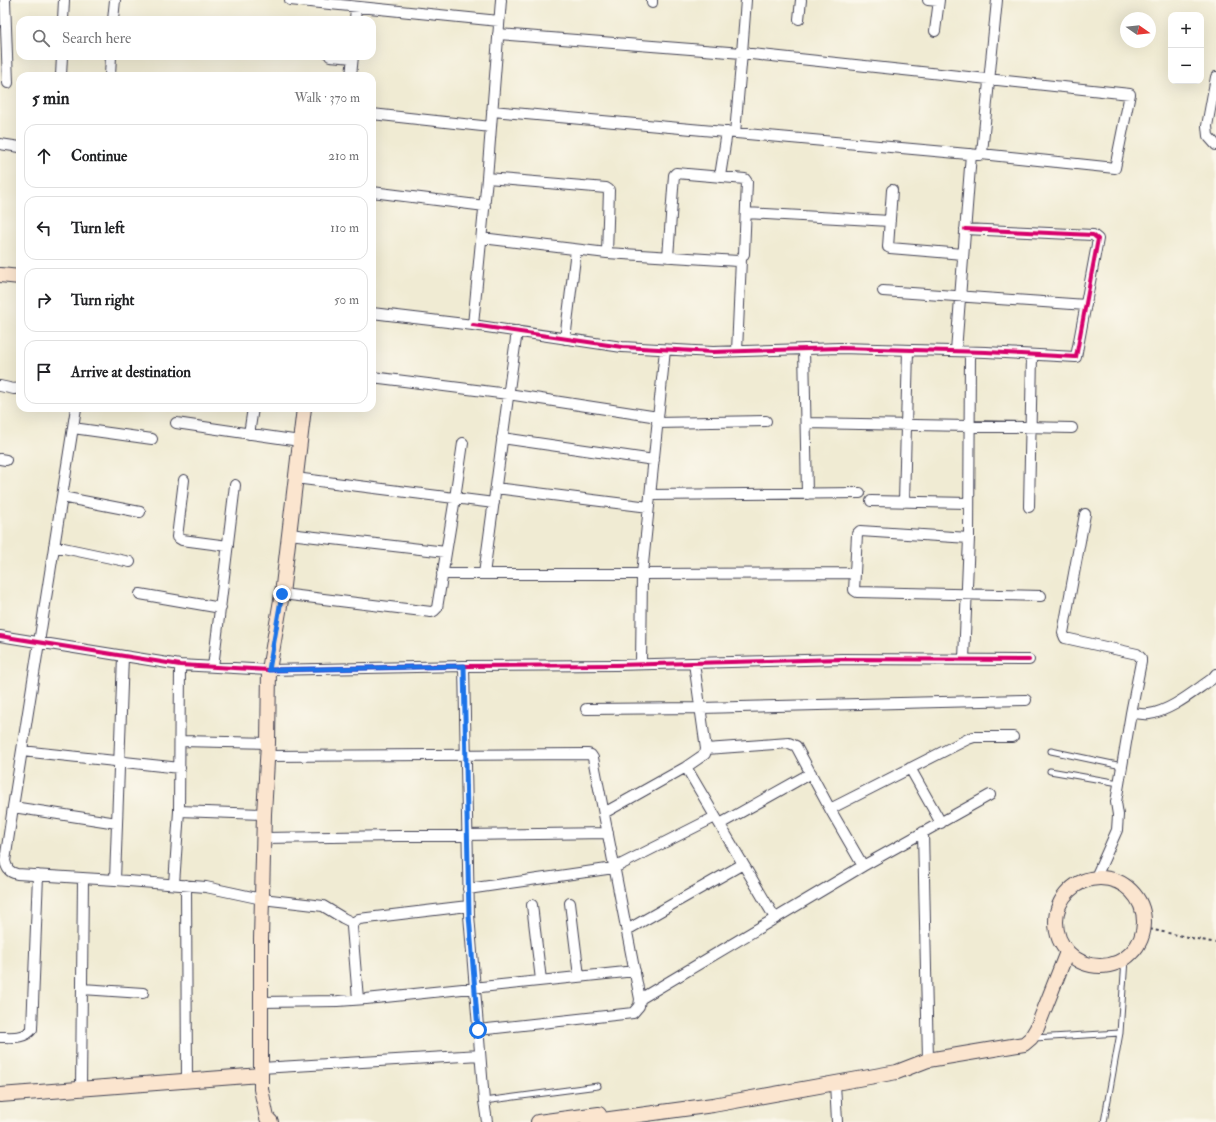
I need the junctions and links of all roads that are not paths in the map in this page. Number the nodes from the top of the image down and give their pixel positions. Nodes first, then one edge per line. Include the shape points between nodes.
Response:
1 (5, 0) edge
2 (64, 0) edge
3 (115, 0) edge
4 (290, 0) edge
5 (501, 0) edge
6 (746, 0) edge
7 (801, 0) edge
8 (935, 0) edge
9 (997, 0) edge
10 (356, 7) junction
11 (63, 16) edge
12 (113, 16) edge
13 (355, 16) edge
14 (799, 19) dead end
15 (499, 21) junction
16 (935, 31) dead end
17 (498, 34) junction
18 (742, 53) junction
19 (62, 60) edge
20 (111, 60) edge
21 (353, 60) edge
22 (61, 72) edge
23 (110, 72) edge
24 (351, 72) edge
25 (1216, 77) edge
26 (989, 80) junction
27 (8, 82) dead end
28 (492, 111) junction
29 (376, 114) edge
30 (491, 127) junction
31 (731, 132) junction
32 (0, 144) edge
33 (1216, 145) edge
34 (16, 146) edge
35 (976, 154) junction
36 (720, 176) junction
37 (487, 178) junction
38 (892, 190) dead end
39 (376, 192) edge
40 (485, 206) junction
41 (746, 213) junction
42 (890, 221) junction
43 (965, 229) junction
44 (482, 238) junction
45 (576, 250) junction
46 (607, 253) junction
47 (963, 254) junction
48 (668, 257) junction
49 (741, 259) junction
50 (0, 275) edge
51 (16, 277) edge
52 (883, 290) dead end
53 (960, 296) junction
54 (1086, 305) junction
55 (376, 313) edge
56 (473, 325) junction
57 (517, 332) junction
58 (565, 339) junction
59 (804, 349) junction
60 (665, 350) junction
61 (908, 350) junction
62 (737, 351) junction
63 (956, 351) junction
64 (970, 352) junction
65 (1032, 355) junction
66 (376, 377) edge
67 (0, 386) edge
68 (16, 389) edge
69 (508, 394) junction
70 (75, 412) edge
71 (252, 412) edge
72 (304, 412) edge
73 (658, 420) junction
74 (766, 420) dead end
75 (176, 423) dead end
76 (806, 423) junction
77 (905, 425) junction
78 (970, 426) junction
79 (1031, 427) junction
80 (72, 428) junction
81 (1072, 428) dead end
82 (249, 434) junction
83 (502, 438) junction
84 (152, 439) dead end
85 (300, 441) junction
86 (463, 442) dead end
87 (654, 460) junction
88 (295, 478) junction
89 (184, 480) dead end
90 (236, 485) dead end
91 (496, 488) junction
92 (860, 493) dead end
93 (807, 494) junction
94 (650, 495) junction
95 (62, 497) junction
96 (456, 498) junction
97 (871, 501) dead end
98 (904, 502) junction
99 (494, 503) junction
100 (969, 503) junction
101 (649, 507) junction
102 (1030, 507) dead end
103 (140, 512) dead end
104 (1085, 514) dead end
105 (289, 534) junction
106 (969, 538) junction
107 (54, 546) junction
108 (228, 546) junction
109 (446, 552) junction
110 (130, 562) dead end
111 (855, 573) junction
112 (442, 574) junction
113 (484, 574) junction
114 (642, 574) junction
115 (140, 594) dead end
116 (282, 594) junction
117 (966, 594) junction
118 (1041, 596) dead end
119 (220, 608) junction
120 (0, 636) edge
121 (38, 642) junction
122 (123, 656) junction
123 (964, 660) junction
124 (1030, 660) dead end
125 (694, 663) junction
126 (641, 664) junction
127 (180, 665) junction
128 (464, 666) junction
129 (213, 667) junction
130 (269, 670) junction
131 (1216, 674) edge
132 (1026, 700) dead end
133 (701, 708) junction
134 (586, 709) dead end
135 (1131, 713) junction
136 (1013, 737) dead end
137 (180, 741) junction
138 (706, 749) junction
139 (268, 750) junction
140 (22, 751) junction
141 (1051, 751) dead end
142 (466, 754) junction
143 (120, 761) junction
144 (1122, 766) junction
145 (686, 767) junction
146 (180, 768) junction
147 (910, 768) junction
148 (1050, 771) dead end
149 (811, 773) junction
150 (1119, 783) junction
151 (990, 795) dead end
152 (13, 807) junction
153 (830, 809) junction
154 (179, 811) junction
155 (604, 813) junction
156 (264, 814) junction
157 (718, 820) junction
158 (117, 823) junction
159 (941, 823) junction
160 (923, 832) junction
161 (608, 833) junction
162 (467, 835) junction
163 (264, 838) junction
164 (743, 864) junction
165 (863, 866) junction
166 (614, 868) junction
167 (38, 875) junction
168 (1096, 877) junction
169 (83, 878) junction
170 (115, 880) junction
171 (174, 884) junction
172 (186, 885) junction
173 (468, 888) junction
174 (262, 899) junction
175 (570, 903) dead end
176 (532, 905) dead end
177 (468, 906) junction
178 (775, 918) junction
179 (353, 923) junction
180 (626, 930) junction
181 (1066, 952) junction
182 (1125, 958) junction
183 (634, 970) junction
184 (579, 976) junction
185 (541, 980) junction
186 (474, 987) junction
187 (82, 989) junction
188 (143, 993) dead end
189 (358, 999) junction
190 (640, 999) junction
191 (261, 1002) junction
192 (478, 1030) junction
193 (1120, 1033) junction
194 (0, 1037) edge
195 (1031, 1038) junction
196 (480, 1055) junction
197 (922, 1062) junction
198 (261, 1072) junction
199 (187, 1081) junction
200 (835, 1083) junction
201 (598, 1086) dead end
202 (81, 1089) junction
203 (0, 1095) edge
204 (484, 1101) junction
205 (660, 1113) edge
206 (546, 1121) edge
207 (271, 1122) edge
208 (487, 1122) edge
209 (588, 1122) edge
210 (837, 1122) edge
211 (1104, 1122) edge

1 - 27 street
2 - 11 street
3 - 12 street
4 - 10 street
5 - 15 street
6 - 18 street
7 - 14 street
8 - 16 street
9 - 26 street
10 - 13 street
10 - 15 street
15 - 17 street
17 - 18 street
17 - 28 street
18 - 26 street
18 - 31 street
19 - 22 street
20 - 23 street
21 - 24 street
25 - 33 street via 1207,126 1208,136
26 - 35 street
26 - 35 street via 1130,94 1115,168
28 - 30 street
28 - 31 street
29 - 30 street
30 - 37 street
31 - 35 street
31 - 36 street
32 - 34 street
35 - 43 street
36 - 41 street via 745,179
36 - 48 street via 676,173 674,175
37 - 40 street
37 - 46 street via 606,188 609,190
38 - 42 street
39 - 40 street
40 - 44 street
41 - 42 street
41 - 49 street via 744,254
42 - 47 street via 890,248
43 - 47 street
43 - 54 street via 1095,237 1098,239
44 - 45 street
44 - 56 street
45 - 46 street
45 - 58 street
46 - 48 street
47 - 53 street
48 - 49 street via 738,261
49 - 62 street
50 - 51 street
52 - 53 street
53 - 54 street
53 - 63 street
54 - 65 street via 1076,356
55 - 56 street
56 - 57 street
57 - 58 street
57 - 69 street
58 - 60 street via 622,348
59 - 61 street
59 - 62 street
59 - 76 street
60 - 62 street
60 - 73 street
61 - 63 street
61 - 77 street
63 - 64 street
64 - 65 street
64 - 78 street
65 - 79 street
66 - 69 street
67 - 68 street
69 - 73 street
69 - 83 street
70 - 80 street
71 - 82 street
72 - 85 street
73 - 74 street
73 - 87 street
75 - 82 street
76 - 77 street
76 - 93 street
77 - 78 street
77 - 98 street
78 - 79 street
78 - 100 street
79 - 81 street
79 - 102 street
80 - 84 street
80 - 95 street
82 - 85 street
83 - 87 street
83 - 91 street
85 - 88 street
86 - 96 street
87 - 94 street
88 - 96 street
88 - 105 street
89 - 108 street via 177,537 182,540
90 - 108 street
91 - 99 street
91 - 101 street
92 - 93 street
93 - 94 street
94 - 101 street
95 - 103 street
95 - 107 street
96 - 99 street
96 - 109 street
97 - 98 street
98 - 100 street
99 - 113 street
100 - 106 street
101 - 114 street
104 - 135 street via 1063,636 1140,656
105 - 109 street
105 - 116 street
106 - 111 street via 860,531 857,534
106 - 117 street
107 - 110 street
107 - 121 street
108 - 119 street
109 - 112 street
111 - 114 street
111 - 117 street via 854,590 857,592
112 - 113 street
112 - 116 street via 437,608 431,612
113 - 114 street
114 - 126 street
115 - 119 street
116 - 130 street
117 - 118 street
117 - 123 street
119 - 129 street
120 - 121 street
121 - 122 street
121 - 140 street
122 - 127 street
122 - 143 street
123 - 124 street
123 - 125 street via 842,659
125 - 126 street
125 - 133 street
126 - 128 street
127 - 129 street
127 - 137 street
128 - 130 street
128 - 142 street
129 - 130 street
130 - 139 street
131 - 135 street via 1164,710 1149,714
132 - 133 street
133 - 134 street
133 - 138 street
135 - 144 street
136 - 147 street via 974,737
137 - 139 street
137 - 146 street
138 - 145 street via 705,754
138 - 149 street via 789,743 796,746
139 - 142 street
139 - 156 street
140 - 143 street
140 - 152 street
141 - 144 lane
142 - 155 street via 591,755
142 - 162 street
143 - 146 street
143 - 158 street
144 - 150 street
145 - 155 street
145 - 157 street
146 - 154 street
147 - 153 street
147 - 159 street
148 - 150 lane
149 - 153 street
149 - 157 street
150 - 168 street via 1116,802 1117,830
151 - 159 street
152 - 158 street
152 - 167 street via 6,868 17,874
153 - 165 street
154 - 156 street
154 - 171 street
155 - 161 street
156 - 163 street
157 - 164 street
157 - 166 street
158 - 170 street
159 - 160 street
160 - 165 street
160 - 197 street
161 - 162 street
161 - 166 street
162 - 163 street
162 - 173 street
163 - 174 street
164 - 178 street
164 - 180 street
165 - 178 street
166 - 173 street
166 - 180 street
167 - 169 street
167 - 194 street via 32,1029 23,1036
168 - 181 street via 1080,882 1067,891 1059,905 1055,921 1058,938
168 - 182 street via 1112,879 1126,886 1137,897 1143,912 1144,928 1141,940
169 - 170 street
169 - 187 street
170 - 171 street
171 - 172 street
172 - 174 street
172 - 199 street
173 - 177 street
174 - 179 street via 323,906
174 - 191 street
175 - 184 street
176 - 185 street
177 - 179 street via 359,919
177 - 186 street
178 - 190 street
179 - 189 street
180 - 183 street
181 - 182 street via 1079,962 1095,966 1111,965
181 - 195 street
182 - 193 lane
183 - 184 street
183 - 190 street
184 - 185 street
185 - 186 street
186 - 189 street
186 - 192 street
187 - 188 street
187 - 202 street
189 - 191 street
190 - 192 street via 637,1010 633,1013
191 - 198 street
192 - 196 street
193 - 195 lane
193 - 211 lane
195 - 197 street via 1024,1044
196 - 198 street
196 - 204 street
197 - 200 street via 897,1072
197 - 205 street via 798,1080
198 - 199 street
198 - 207 street via 261,1089 267,1118
199 - 202 street
200 - 205 street
200 - 210 street
201 - 204 lane
202 - 203 street
204 - 208 street
205 - 206 street
205 - 209 street

